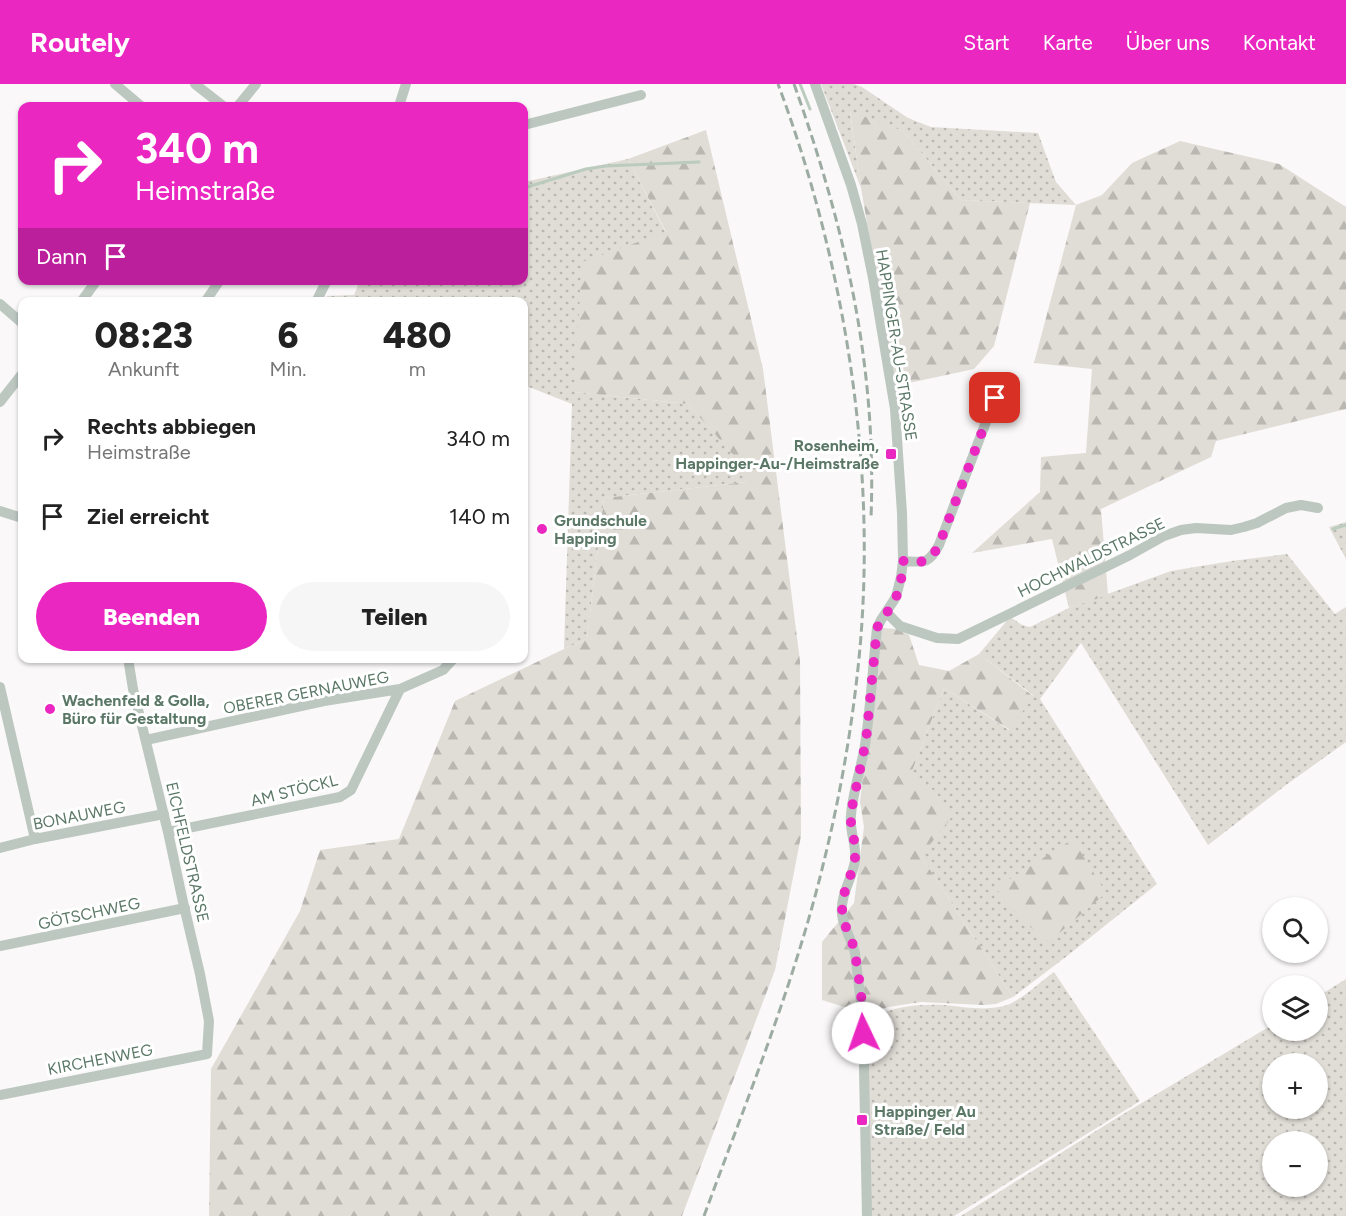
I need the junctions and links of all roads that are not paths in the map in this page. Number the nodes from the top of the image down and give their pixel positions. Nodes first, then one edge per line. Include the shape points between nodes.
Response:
1 (115, 84) edge
2 (195, 84) edge
3 (256, 84) edge
4 (406, 84) edge
5 (815, 84) edge
6 (641, 95) dead end
7 (136, 102) edge
8 (218, 102) edge
9 (241, 102) edge
10 (400, 102) edge
11 (528, 124) edge
12 (0, 304) edge
13 (18, 320) edge
14 (18, 379) edge
15 (1002, 380) dead end
16 (0, 402) edge
17 (1318, 508) dead end
18 (0, 511) edge
19 (18, 517) edge
20 (903, 561) junction
21 (887, 612) junction
22 (129, 663) edge
23 (449, 663) edge
24 (0, 687) edge
25 (400, 689) junction
26 (146, 740) junction
27 (164, 814) junction
28 (168, 831) junction
29 (35, 839) junction
30 (0, 848) edge
31 (185, 908) junction
32 (0, 946) edge
33 (207, 1054) joint
34 (0, 1095) edge
35 (867, 1216) edge

1 - 7 street
2 - 8 street
3 - 9 street
4 - 10 street
5 - 20 street, HAPPINGER-AU-STRASSE via 851,185 873,278 895,409
6 - 11 street
12 - 13 street
14 - 16 street
15 - 20 street via 933,557 922,562
17 - 21 street, HOCHWALDSTRASSE via 1286,508 1244,528 1196,528 1164,536 958,639 937,638 900,626
18 - 19 street
20 - 21 street, HAPPINGER-AU-STRASSE via 896,597
21 - 35 street, HAPPINGER-AU-STRASSE via 877,628 866,741 851,812 855,862 842,911 855,953 863,1020
22 - 26 street, EICHFELDSTRASSE
23 - 25 street, OBERER GERNAUWEG via 443,670
24 - 29 street
25 - 26 street, OBERER GERNAUWEG via 324,701
25 - 28 street, AM STÖCKL via 351,790 340,797
26 - 27 street, EICHFELDSTRASSE
27 - 28 street, EICHFELDSTRASSE
27 - 29 street, BONAUWEG
28 - 31 street, EICHFELDSTRASSE
29 - 30 street, BONAUWEG
31 - 32 street, GÖTSCHWEG
31 - 33 street, EICHFELDSTRASSE via 209,1021
33 - 34 street, KIRCHENWEG

